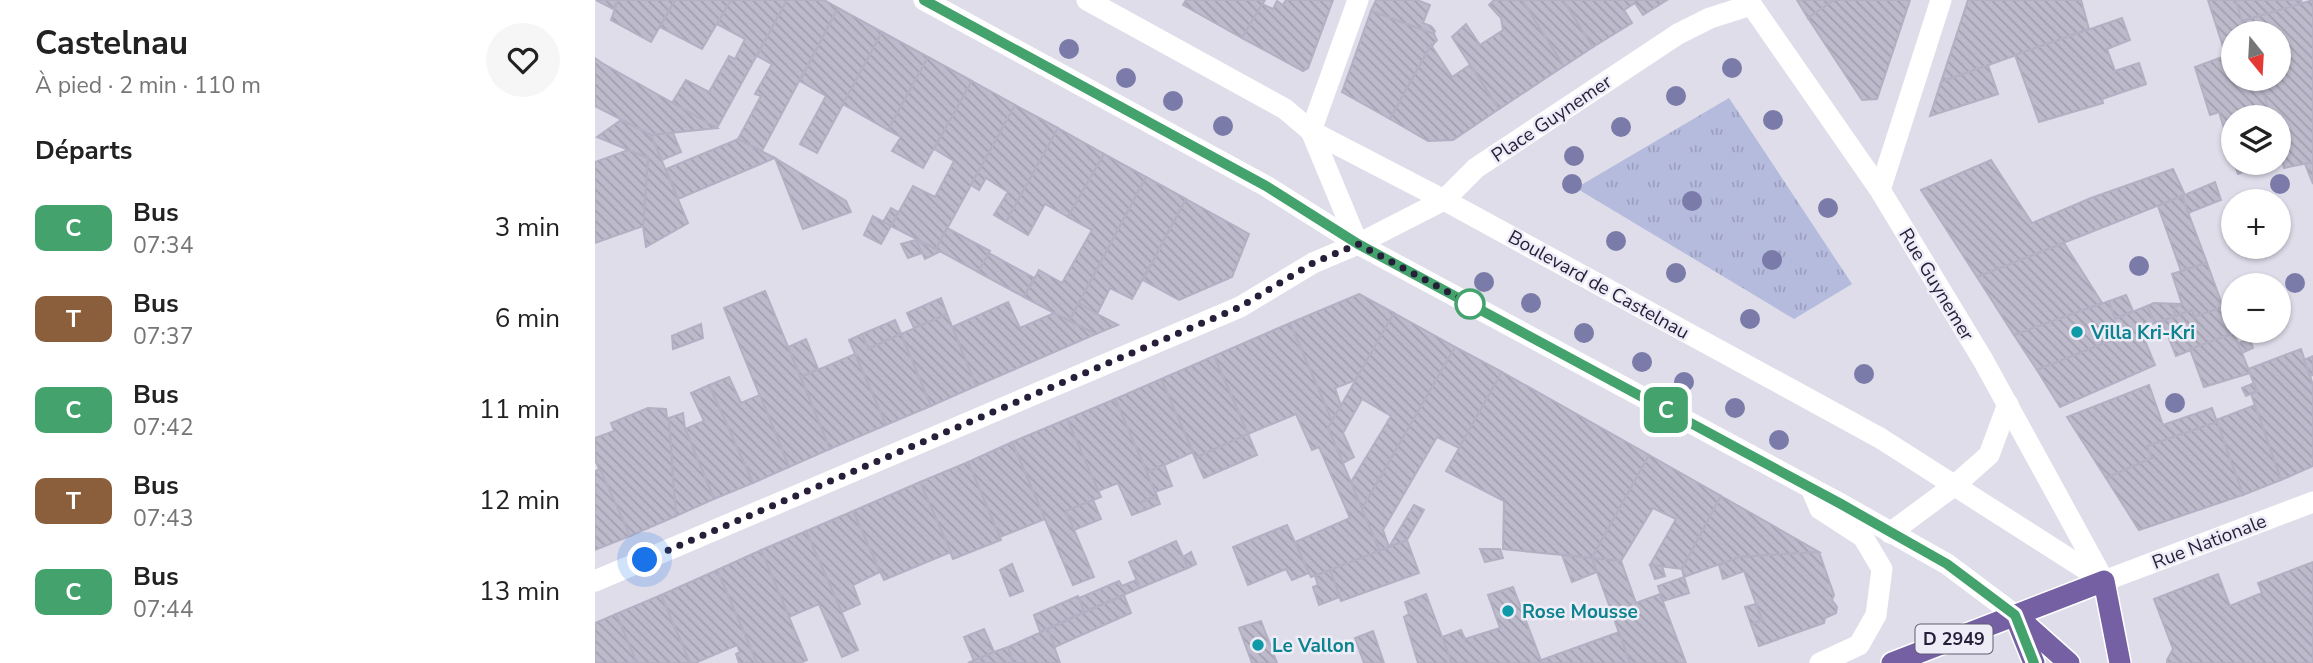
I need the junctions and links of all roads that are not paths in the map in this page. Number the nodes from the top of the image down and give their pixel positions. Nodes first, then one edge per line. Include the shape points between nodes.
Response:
1 (924, 0) edge
2 (1087, 0) edge
3 (1358, 0) edge
4 (1941, 0) edge
5 (1750, 2) edge
6 (1311, 131) junction
7 (1879, 190) junction
8 (1444, 200) junction
9 (1358, 244) junction
10 (2008, 404) junction
11 (1955, 485) junction
12 (1811, 488) junction
13 (2313, 502) edge
14 (1890, 533) junction
15 (595, 581) edge
16 (2104, 581) junction
17 (2015, 615) junction
18 (1820, 663) edge
19 (1892, 663) edge
20 (2034, 663) edge
21 (2069, 663) edge
22 (2120, 663) edge

1 - 9 street via 1266,186
2 - 6 street, Boulevard de Castelnau via 1285,109
3 - 6 street
4 - 7 street
5 - 7 street, Rue Guynemer
5 - 8 street, Place Guynemer via 1678,34 1476,168
6 - 8 street, Boulevard de Castelnau
6 - 9 street
7 - 10 street, Rue Guynemer
8 - 9 street, Place Guynemer
8 - 11 street, Boulevard de Castelnau via 1880,438
9 - 12 street
9 - 15 street, Place Guynemer via 1313,263 1240,307
10 - 11 street via 1989,455
10 - 16 street, Rue Guynemer
11 - 14 street
11 - 16 street, Boulevard de Castelnau
12 - 14 street
12 - 18 street via 1820,509 1863,537 1882,569 1876,615 1859,645
13 - 16 street, Rue Nationale
14 - 17 street via 1947,564
16 - 17 main road, D 2949
16 - 22 main road
17 - 19 main road, D 2949
17 - 20 main road
17 - 21 main road

